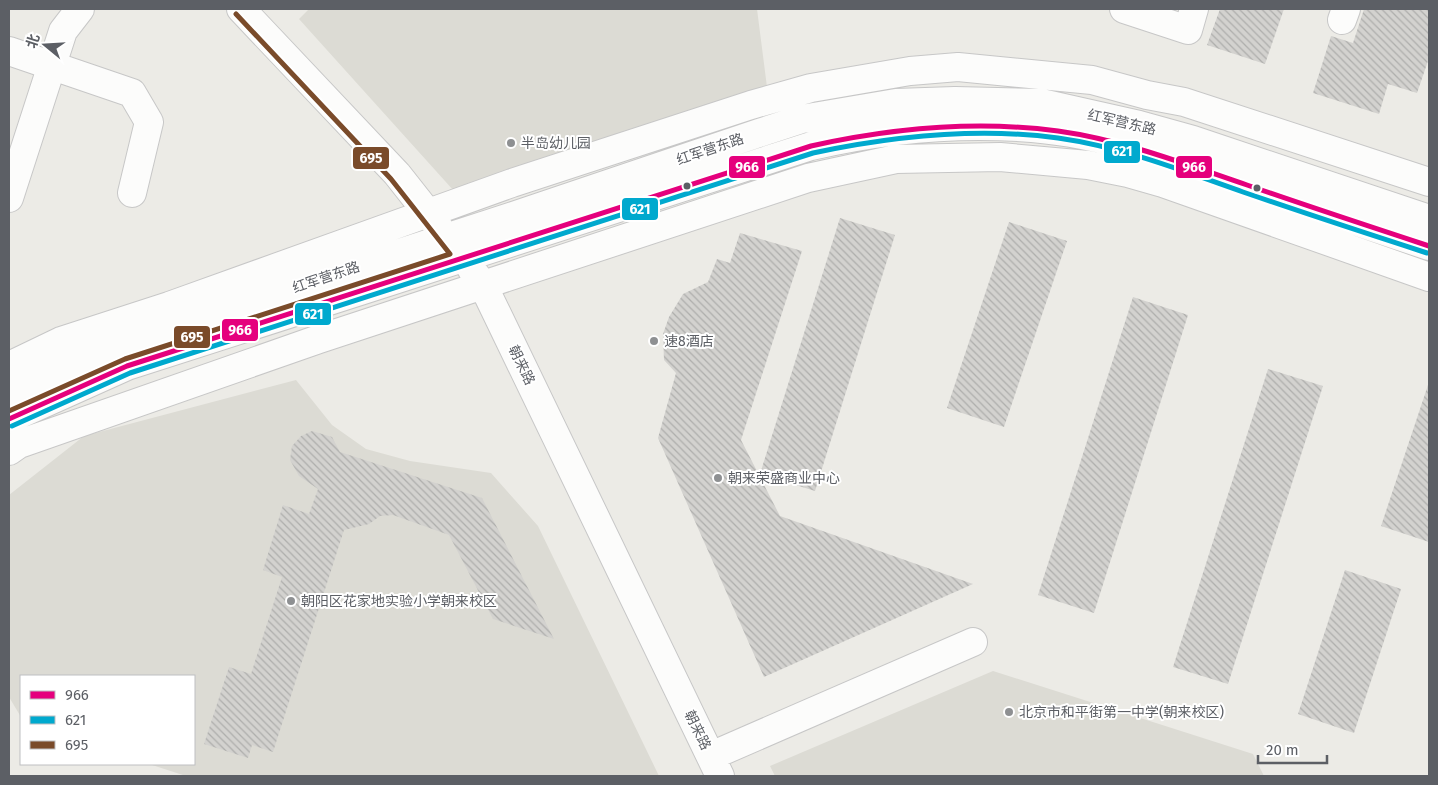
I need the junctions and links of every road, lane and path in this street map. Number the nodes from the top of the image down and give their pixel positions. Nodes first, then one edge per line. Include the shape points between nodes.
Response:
1 (80, 9) edge
2 (241, 9) edge
3 (1124, 9) edge
4 (1194, 9) edge
5 (9, 51) edge
6 (51, 67) junction
7 (1429, 182) edge
8 (132, 193) dead end
9 (9, 198) edge
10 (427, 212) junction
11 (1429, 219) edge
12 (1429, 246) edge
13 (454, 247) junction
14 (1429, 277) edge
15 (483, 285) junction
16 (9, 366) edge
17 (9, 390) edge
18 (9, 419) edge
19 (9, 450) edge
20 (972, 642) dead end
21 (716, 766) edge

1 - 6 street via 63,31
2 - 10 street, 朝来路 via 396,174
3 - 4 street via 1188,30
5 - 6 street
6 - 8 street via 132,93 149,122
6 - 9 street
7 - 10 street via 1184,102 1092,80 958,66 803,90
10 - 13 street, 朝来路
10 - 16 street via 168,306 61,341
11 - 13 street, 红军营东路 via 1139,125 1042,104 955,101 896,103 802,119 516,215
12 - 13 street, 红军营东路 via 1114,142 1034,128 946,126 888,131 811,146
13 - 15 street, 朝来路
13 - 17 street, 红军营东路 via 233,308 118,344
13 - 18 street, 红军营东路 via 127,366
14 - 15 street via 1128,173 1047,160 967,157 896,159 808,178
15 - 19 street via 319,338
15 - 21 street, 朝来路
20 - 21 street

